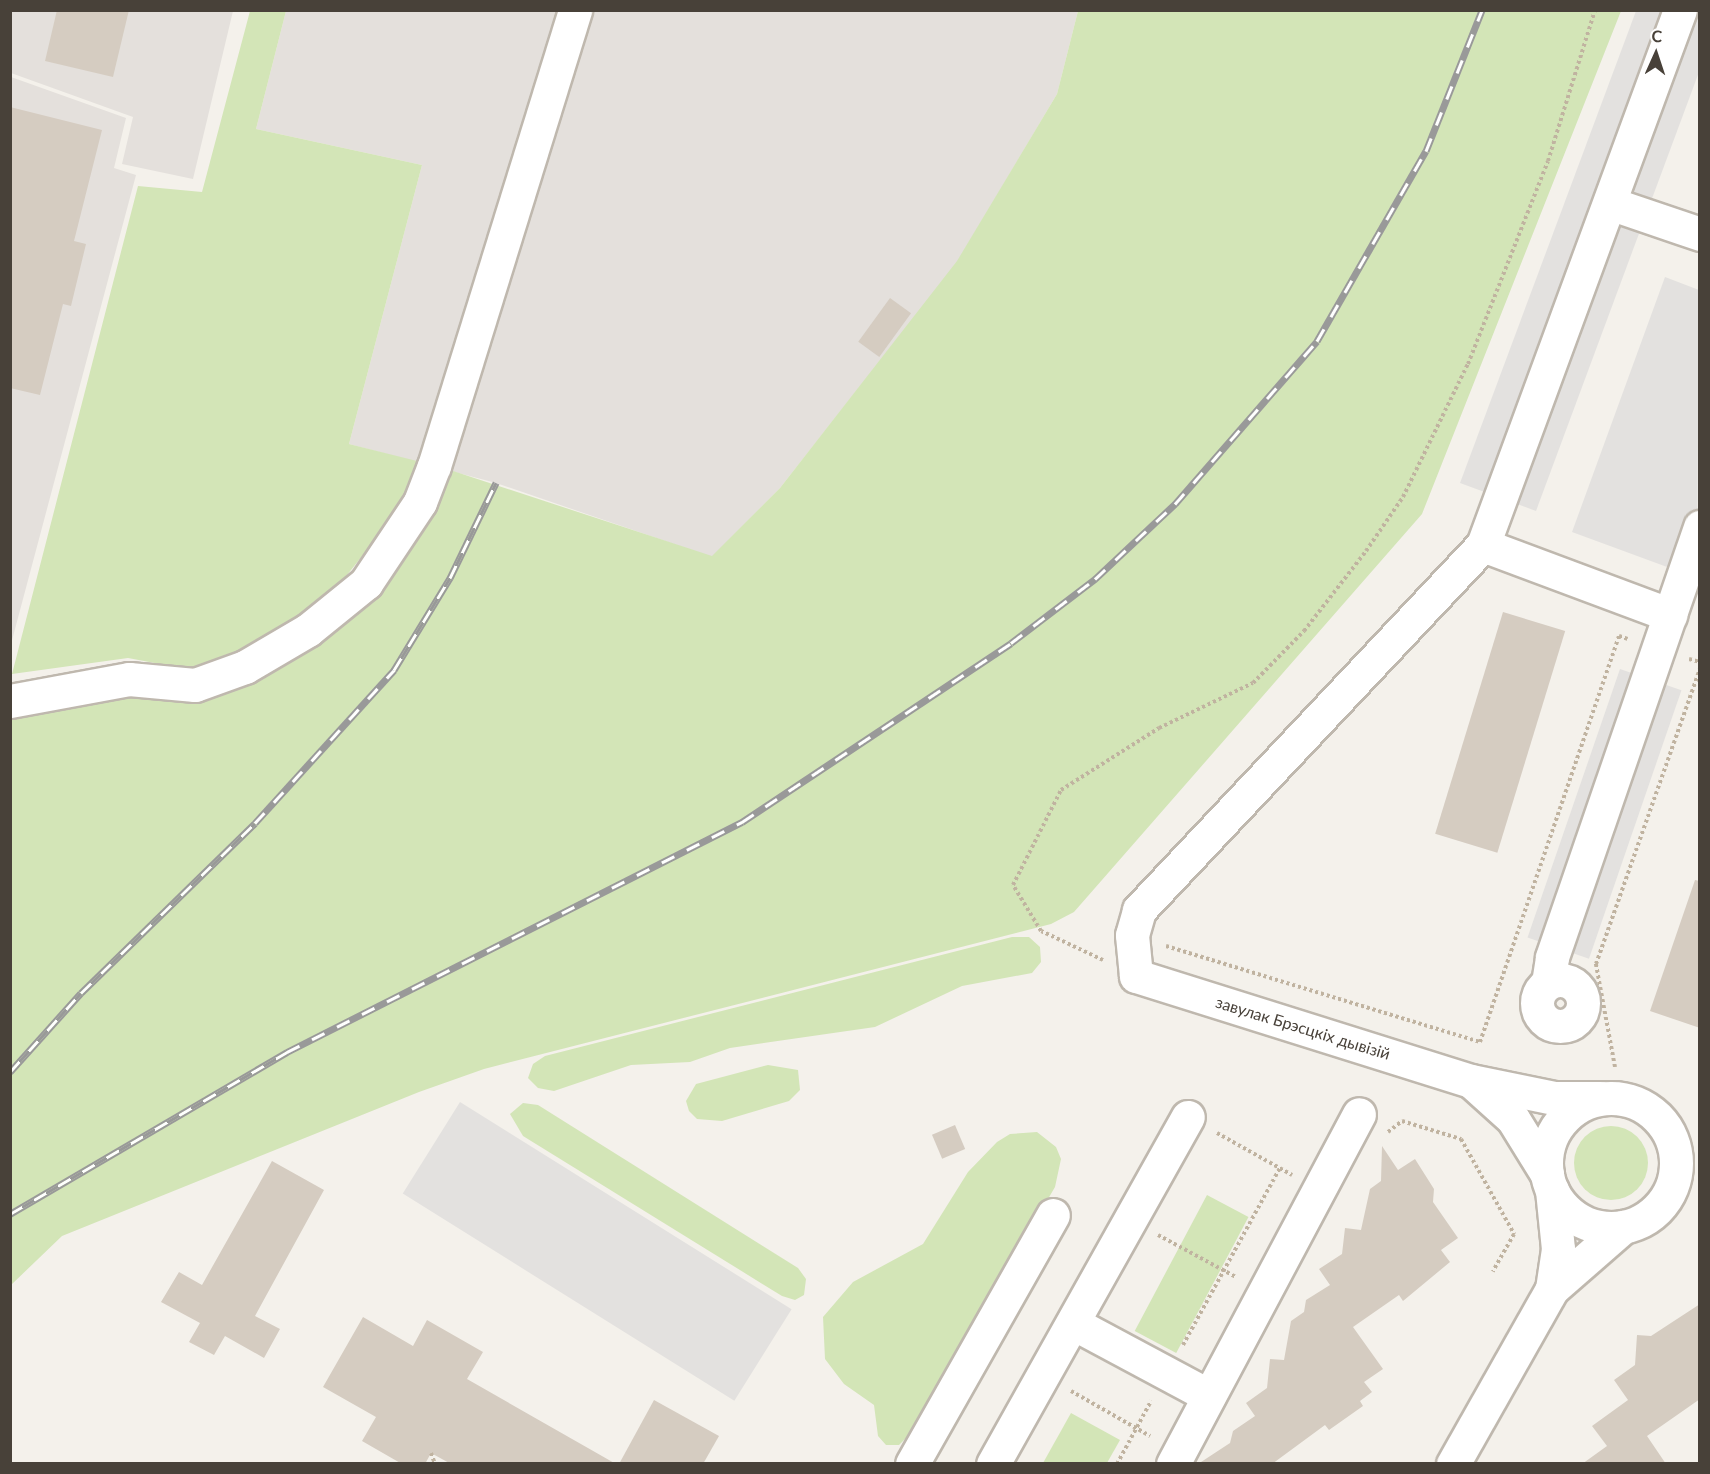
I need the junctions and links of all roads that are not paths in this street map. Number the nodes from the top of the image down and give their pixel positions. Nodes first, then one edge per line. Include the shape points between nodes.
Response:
1 (575, 10) edge
2 (1680, 10) edge
3 (1612, 204) junction
4 (1700, 234) edge
5 (1700, 527) edge
6 (1483, 545) junction
7 (1670, 615) junction
8 (10, 701) edge
9 (1548, 983) dead end
10 (1471, 1081) junction
11 (1600, 1098) junction
12 (1188, 1117) road end
13 (1661, 1120) junction
14 (1368, 1127) road end
15 (1700, 1142) edge
16 (1549, 1182) junction
17 (1700, 1186) edge
18 (1654, 1213) junction
19 (1053, 1215) dead end
20 (1623, 1227) junction
21 (1552, 1288) junction
22 (1073, 1323) junction
23 (1209, 1396) junction
24 (1176, 1458) edge
25 (912, 1464) edge
26 (993, 1464) edge
27 (1453, 1464) edge

1 - 8 street via 434,466 420,502 366,583 299,635 245,667 195,685 129,680
2 - 3 street
3 - 4 street
3 - 6 street
5 - 7 street
6 - 7 street
6 - 10 street, завулак Брэсцкіх дывізій via 1139,910 1132,935 1136,976
7 - 9 street via 1552,957
10 - 11 street, завулак Брэсцкіх дывізій via 1554,1098
10 - 16 street, завулак Брэсцкіх дывізій via 1513,1119
11 - 13 street via 1634,1101
11 - 16 street via 1569,1113 1557,1125 1546,1157
12 - 22 street
13 - 15 street
13 - 18 street via 1676,1151 1677,1168 1665,1200
14 - 23 street via 1319,1190
16 - 20 street via 1574,1216 1597,1226
16 - 21 street, завулак Брэсцкіх дывізій via 1558,1249
17 - 18 street
18 - 20 street
19 - 25 street
20 - 21 street, завулак Брэсцкіх дывізій
21 - 27 street, завулак Брэсцкіх дывізій
22 - 23 street
22 - 26 street
23 - 24 street

